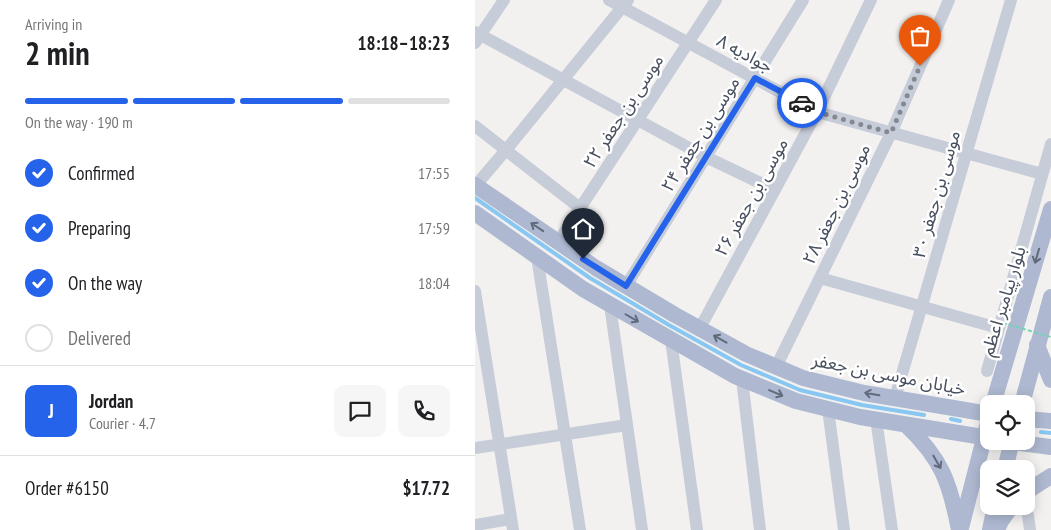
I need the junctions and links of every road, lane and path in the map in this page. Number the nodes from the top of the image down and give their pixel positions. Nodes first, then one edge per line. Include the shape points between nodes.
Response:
1 (504, 0) edge
2 (609, 0) edge
3 (716, 0) edge
4 (803, 0) edge
5 (871, 0) edge
6 (949, 0) edge
7 (1011, 0) edge
8 (625, 4) edge
9 (477, 37) edge
10 (688, 43) junction
11 (755, 78) junction
12 (563, 80) junction
13 (817, 112) junction
14 (637, 120) junction
15 (475, 126) edge
16 (891, 133) junction
17 (1051, 144) edge
18 (506, 150) junction
19 (966, 154) junction
20 (705, 157) junction
21 (1042, 174) junction
22 (475, 185) edge
23 (775, 190) junction
24 (580, 208) junction
25 (1051, 209) edge
26 (475, 214) edge
27 (558, 242) junction
28 (537, 257) junction
29 (820, 278) junction
30 (626, 286) junction
31 (475, 291) edge
32 (1051, 297) edge
33 (610, 305) junction
34 (921, 307) junction
35 (1001, 326) junction
36 (700, 328) junction
37 (1051, 337) edge
38 (671, 340) junction
39 (1037, 345) junction
40 (776, 367) junction
41 (987, 371) dead end
42 (742, 379) junction
43 (1051, 380) edge
44 (996, 395) edge
45 (1024, 395) edge
46 (895, 398) junction
47 (941, 406) junction
48 (828, 409) junction
49 (980, 412) edge
50 (876, 420) junction
51 (1035, 420) edge
52 (1051, 421) edge
53 (627, 425) junction
54 (906, 425) junction
55 (937, 430) junction
56 (565, 434) junction
57 (980, 437) edge
58 (499, 444) junction
59 (1035, 445) edge
60 (1051, 447) edge
61 (475, 448) edge
62 (983, 450) edge
63 (1051, 476) edge
64 (1035, 486) edge
65 (993, 515) edge
66 (1005, 515) edge
67 (1029, 516) dead end
68 (512, 524) edge
69 (475, 525) edge
70 (580, 530) edge
71 (642, 530) edge
72 (697, 530) edge
73 (760, 530) edge
74 (844, 530) edge
75 (892, 530) edge
76 (960, 530) edge
77 (990, 530) edge
78 (997, 530) edge
79 (1030, 530) edge

1 - 9 street
2 - 8 street, جوادیه ۸
3 - 10 street, موسی بن جعفر ۲۲
4 - 11 street, موسی بن جعفر ۲۴
5 - 13 street, موسی بن جعفر ۲۶
6 - 16 street, موسی بن جعفر ۲۸
7 - 19 street, موسی بن جعفر ۳۰
8 - 10 street, جوادیه ۸
8 - 12 street
9 - 12 street
10 - 11 street, جوادیه ۸
10 - 14 street, موسی بن جعفر ۲۲
11 - 13 street, جوادیه ۸
11 - 20 street, موسی بن جعفر ۲۴
12 - 14 street
12 - 18 street
13 - 16 street, جوادیه ۸
13 - 23 street, موسی بن جعفر ۲۶
14 - 20 street
14 - 24 street, موسی بن جعفر ۲۲
15 - 18 street
16 - 19 street, جوادیه ۸
16 - 29 street, موسی بن جعفر ۲۸
17 - 21 street
18 - 22 street
18 - 24 street
19 - 21 street, جوادیه ۸
19 - 34 street, موسی بن جعفر ۳۰
20 - 23 street
20 - 30 street, موسی بن جعفر ۲۴
21 - 35 street
27 -> 22 main road, خیابان موسی بن جعفر
23 - 36 street, موسی بن جعفر ۲۶
24 - 27 street, موسی بن جعفر ۲۲
25 -> 44 main road, بلوار پیامبر اعظم
26 - 28 main road
27 - 30 main road, خیابان موسی بن جعفر
28 - 33 main road
28 - 56 street
29 - 34 street
29 - 40 street, موسی بن جعفر ۲۸
30 - 36 main road, خیابان موسی بن جعفر
31 - 58 street
32 - 39 main road
33 -> 38 main road
33 - 53 street
34 - 35 street
34 - 46 street, موسی بن جعفر ۳۰
35 - 37 path, bridge
35 - 41 street
40 -> 36 main road, خیابان موسی بن جعفر
38 - 42 main road
38 - 72 street
39 - 43 main road
39 - 45 main road
46 -> 40 main road, خیابان موسی بن جعفر via 803,378
42 -> 48 main road via 796,401
42 - 73 street
46 - 47 main road, خیابان موسی بن جعفر
47 - 49 main road, خیابان موسی بن جعفر
47 - 55 main road
48 - 50 main road
48 - 74 street
50 - 54 main road
50 - 75 street
51 - 52 main road
53 - 56 street
53 - 71 street
54 - 55 main road
54 -> 76 main road via 924,441 938,461 948,482
55 - 57 main road
56 - 58 street
56 - 70 street
58 - 61 street
58 - 68 street
59 - 60 main road
62 - 76 main road
63 - 64 main road
65 - 77 main road
66 - 78 main road
67 - 79 street
68 - 69 street

